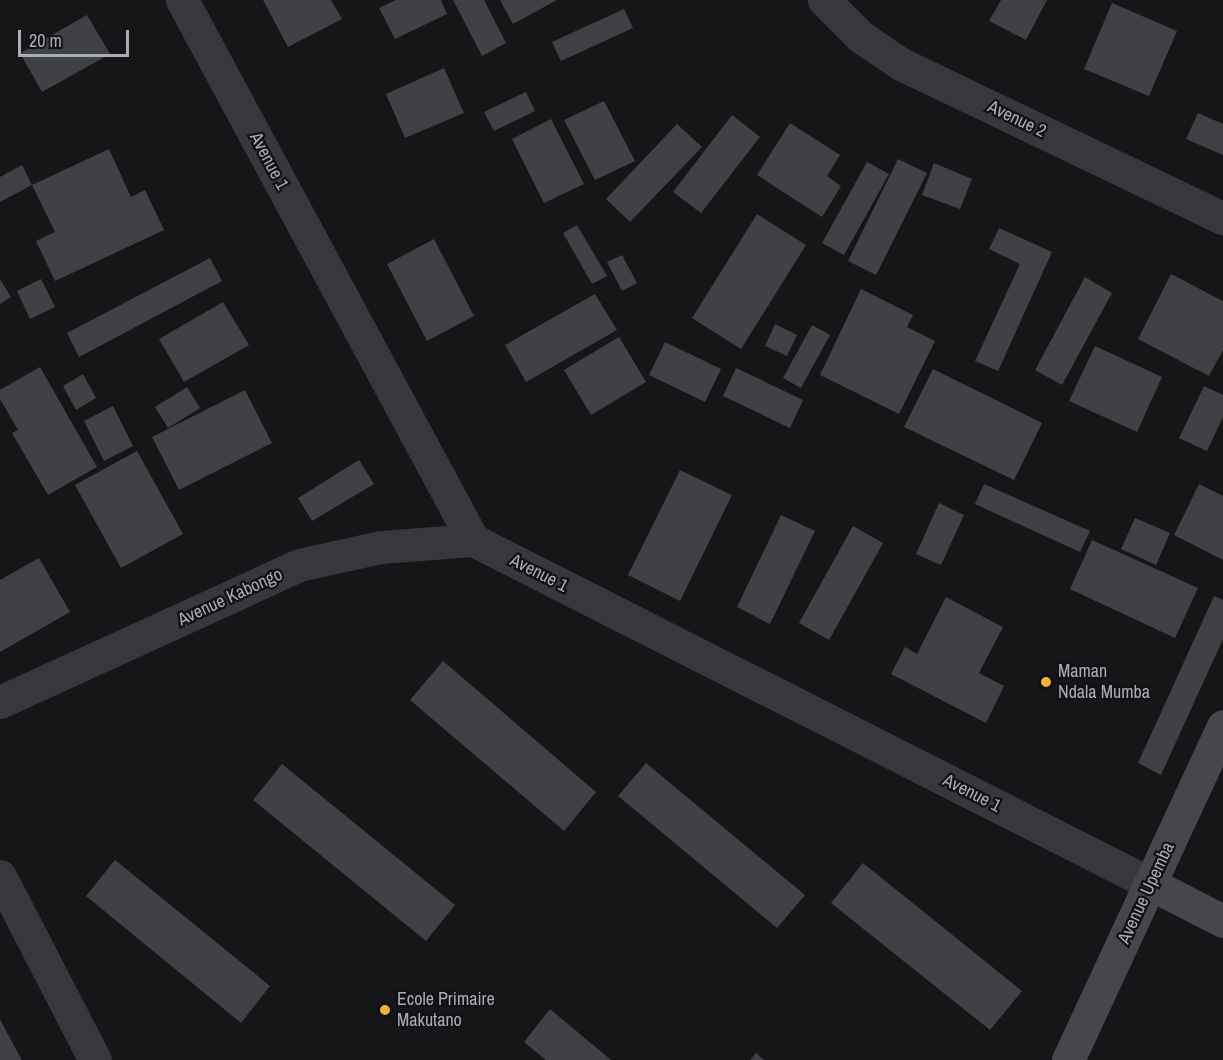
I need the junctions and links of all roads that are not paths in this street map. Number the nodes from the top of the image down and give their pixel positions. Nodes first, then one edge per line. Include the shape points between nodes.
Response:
1 (182, 0) edge
2 (824, 0) edge
3 (1223, 218) edge
4 (473, 540) junction
5 (0, 702) edge
6 (1223, 726) edge
7 (0, 876) edge
8 (1151, 884) junction
9 (1223, 921) edge
10 (95, 1060) edge
11 (1068, 1060) edge

1 - 4 street, Avenue 1
2 - 3 street, Avenue 2 via 861,37 901,64
4 - 5 street, Avenue Kabongo via 381,547 299,566
4 - 8 street, Avenue 1
6 - 8 street, Avenue Upemba
7 - 10 street
8 - 9 street
8 - 11 street, Avenue Upemba

